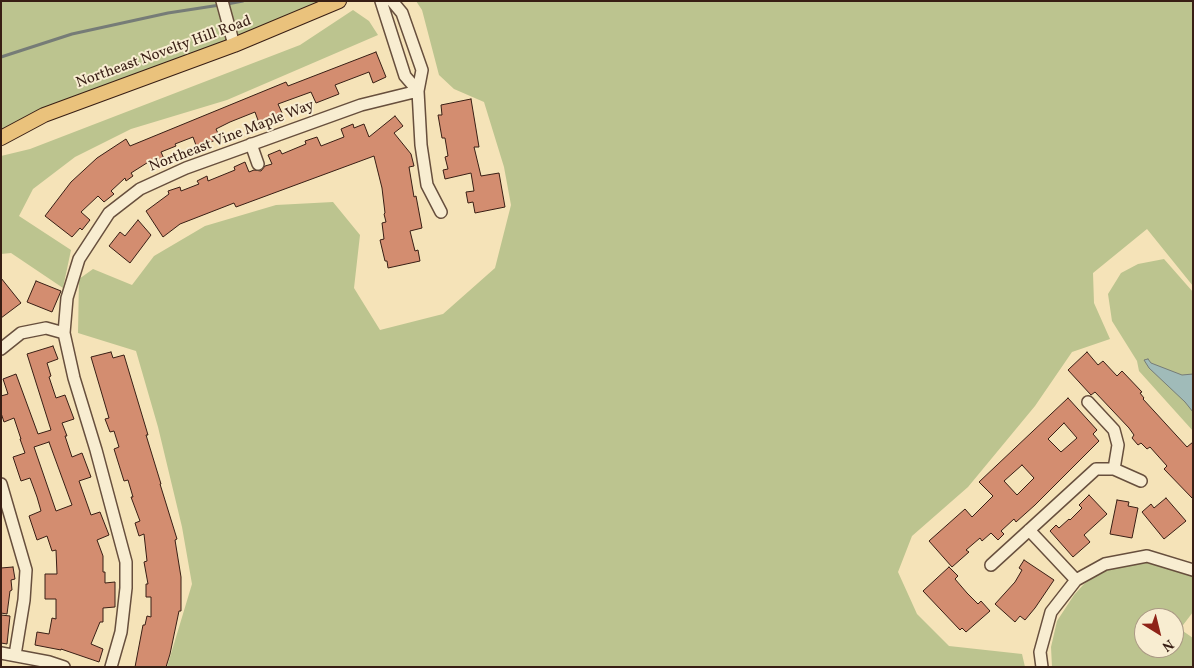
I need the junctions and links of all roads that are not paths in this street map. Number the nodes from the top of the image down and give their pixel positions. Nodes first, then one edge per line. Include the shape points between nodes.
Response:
1 (222, 1) edge
2 (339, 1) edge
3 (381, 1) edge
4 (392, 1) edge
5 (234, 45) junction
6 (418, 91) junction
7 (1, 138) edge
8 (251, 144) junction
9 (258, 164) dead end
10 (441, 212) dead end
11 (64, 333) junction
12 (1, 348) edge
13 (1088, 402) dead end
14 (1114, 469) junction
15 (1141, 481) dead end
16 (1, 484) edge
17 (1029, 530) junction
18 (991, 565) dead end
19 (1193, 570) edge
20 (1076, 580) junction
21 (1, 654) edge
22 (15, 655) junction
23 (64, 667) edge
24 (111, 667) edge
25 (1042, 667) edge

1 - 5 street
2 - 5 main road, Northeast Novelty Hill Road
3 - 6 street via 405,76
4 - 6 street via 402,13 422,70
5 - 7 main road, Northeast Novelty Hill Road via 44,114
6 - 8 street, Northeast Vine Maple Way via 361,105
6 - 10 street via 427,185
8 - 9 street
8 - 11 street, Northeast Vine Maple Way via 140,189 109,213 79,259 67,298
11 - 12 street via 46,328 21,333
11 - 24 street, Northeast Vine Maple Way via 126,562 122,632
13 - 14 street via 1114,430 1118,445
14 - 15 street
14 - 17 street via 1096,469
16 - 22 street via 26,570
17 - 18 street
17 - 20 street
19 - 20 street via 1147,556 1105,564
20 - 25 street via 1051,612 1040,652
21 - 22 street
22 - 23 street

